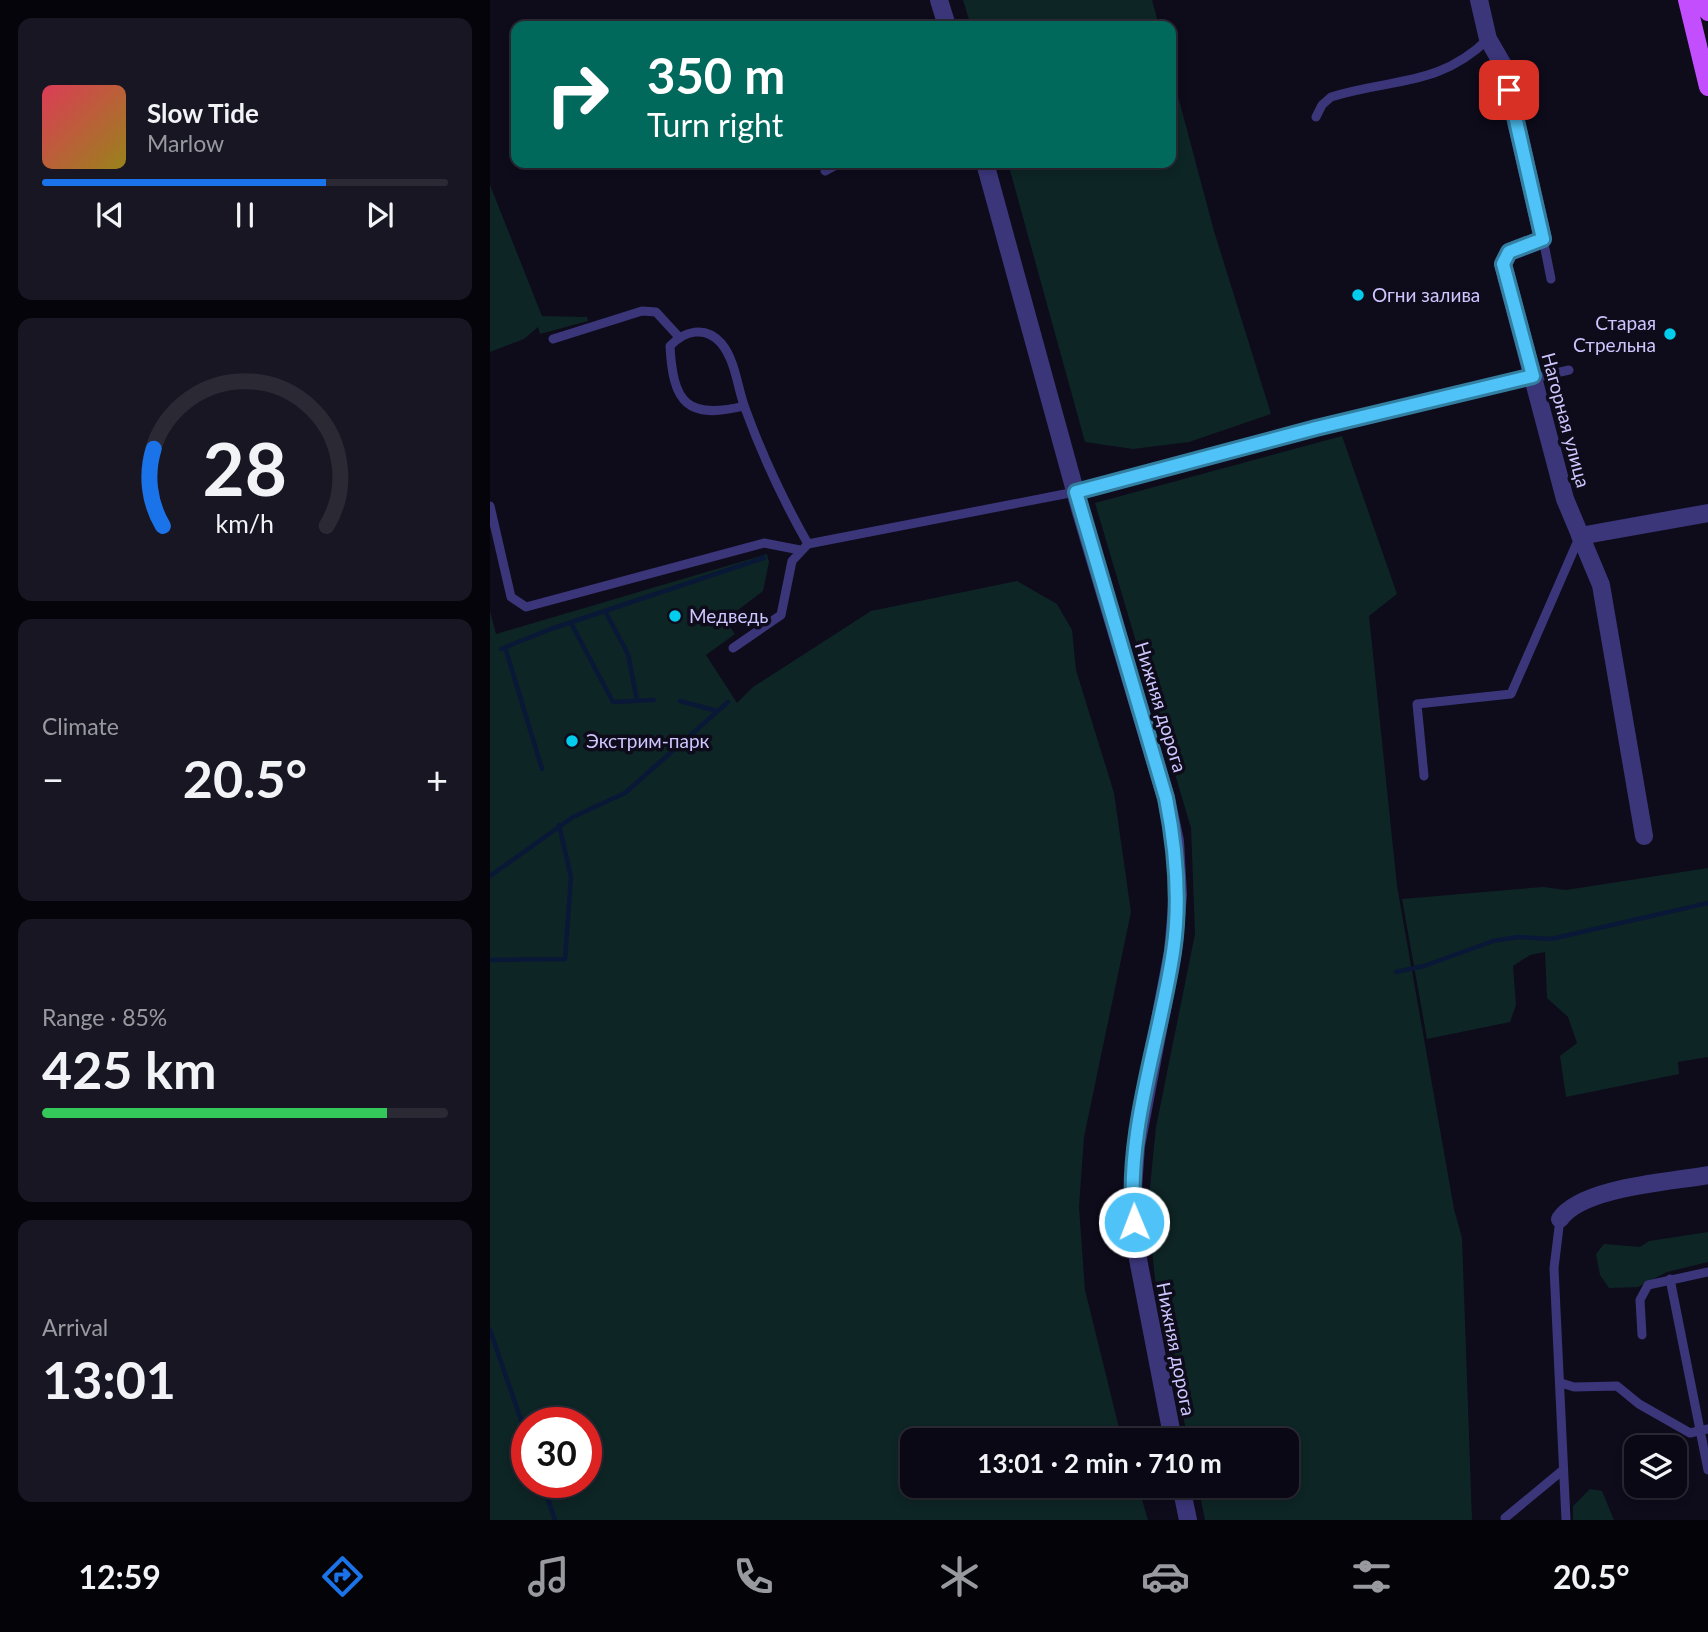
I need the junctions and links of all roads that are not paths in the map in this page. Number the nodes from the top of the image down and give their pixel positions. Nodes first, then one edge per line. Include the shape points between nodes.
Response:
1 (939, 0) edge
2 (1479, 0) edge
3 (1687, 0) edge
4 (1705, 0) edge
5 (1708, 12) edge
6 (945, 21) edge
7 (1488, 39) junction
8 (1708, 88) edge
9 (1317, 117) dead end
10 (831, 168) edge
11 (986, 168) edge
12 (825, 171) dead end
13 (1543, 239) junction
14 (1551, 279) dead end
15 (679, 337) junction
16 (553, 339) dead end
17 (1569, 370) dead end
18 (1533, 376) junction
19 (744, 406) junction
20 (1076, 492) junction
21 (490, 506) edge
22 (1708, 513) edge
23 (1580, 536) junction
24 (808, 544) junction
25 (800, 550) junction
26 (733, 648) dead end
27 (1424, 776) dead end
28 (1644, 836) dead end
29 (1708, 1175) edge
30 (1560, 1219) joint
31 (1708, 1272) edge
32 (1670, 1279) junction
33 (1642, 1335) dead end
34 (1560, 1383) junction
35 (1170, 1428) edge
36 (1704, 1430) edge
37 (1563, 1470) junction
38 (1708, 1470) edge
39 (1183, 1498) edge
40 (1505, 1518) dead end
41 (1188, 1520) edge
42 (1566, 1520) edge

1 - 6 street
2 - 7 street
3 - 8 main road
4 - 5 main road
7 - 9 lane via 1456,66 1436,74 1331,97
7 - 13 street via 1503,65
10 - 12 lane
11 - 20 street, Нижняя дорога
13 - 14 lane
13 - 18 street, Нагорная улица via 1509,252 1503,264
15 - 16 lane via 656,312 642,311
15 - 19 lane via 697,331 721,343
15 - 19 lane via 670,346 681,398 691,408 716,413
17 - 18 lane
18 - 20 lane
18 - 23 street, Нагорная улица
19 - 24 lane via 782,499
20 - 24 lane
20 - 35 street, Нижняя дорога via 1175,841 1178,895 1173,951 1136,1146 1132,1203
21 - 25 lane via 511,597 526,607 764,543
22 - 23 street
23 - 27 lane via 1511,694 1417,704
23 - 28 street, Нагорная улица via 1601,585
24 - 25 lane
25 - 26 lane via 792,561 781,615
29 - 30 street via 1591,1196 1570,1207
30 - 34 lane via 1554,1268
31 - 32 lane
32 - 33 lane via 1654,1282 1644,1291 1640,1300
32 - 36 lane
34 - 36 lane via 1617,1386 1690,1433
34 - 37 lane
36 - 38 lane
37 - 40 lane
37 - 42 lane
39 - 41 street

